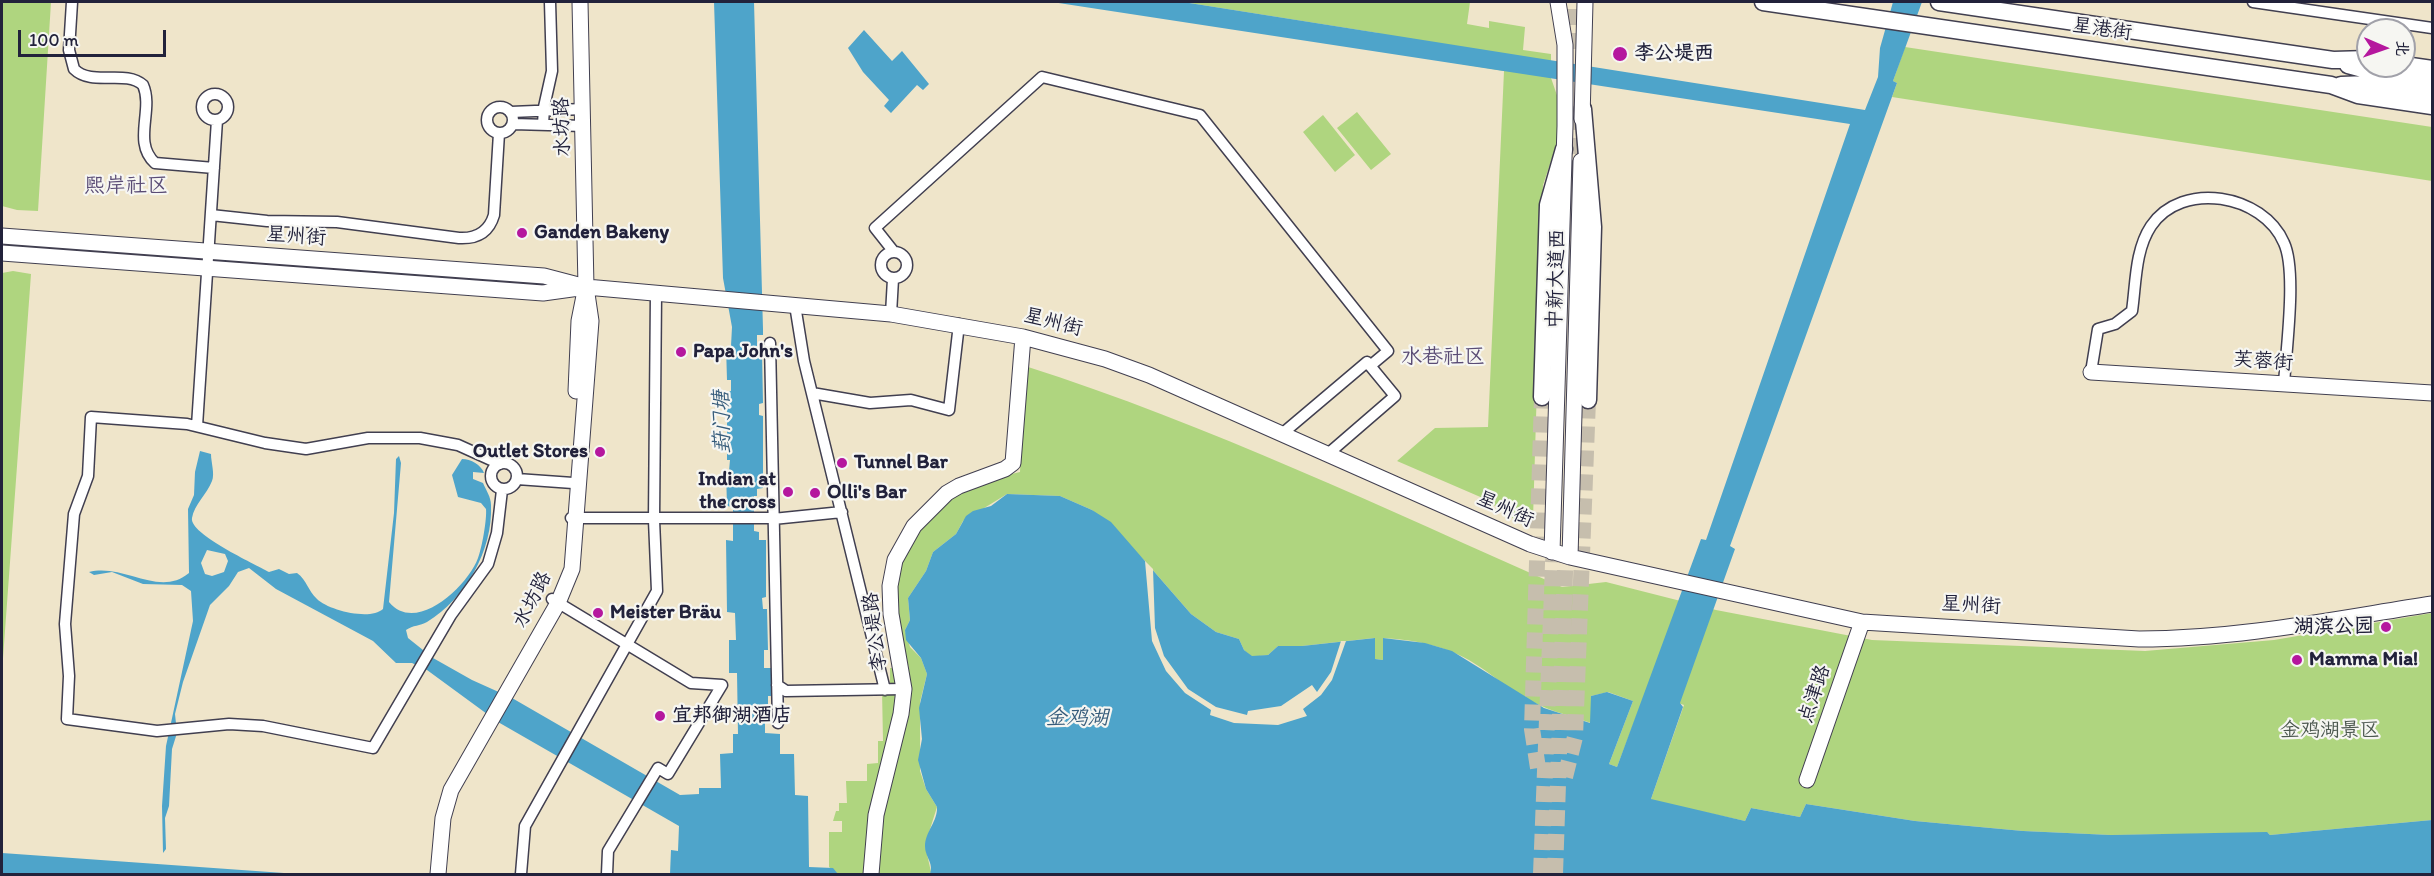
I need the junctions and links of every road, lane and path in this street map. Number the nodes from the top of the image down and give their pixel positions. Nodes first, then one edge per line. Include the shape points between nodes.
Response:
1 (72, 2) edge
2 (550, 2) edge
3 (580, 2) edge
4 (1558, 2) edge
5 (1585, 2) edge
6 (1763, 2) edge
7 (1944, 2) edge
8 (2253, 2) edge
9 (2433, 28) edge
10 (2356, 59) edge
11 (2333, 60) junction
12 (2416, 67) edge
13 (2433, 69) edge
14 (2433, 81) edge
15 (2331, 85) junction
16 (2433, 93) edge
17 (2433, 106) edge
18 (583, 109) junction
19 (1583, 109) junction
20 (511, 112) junction
21 (543, 112) junction
22 (217, 120) dead end
23 (513, 124) junction
24 (543, 125) junction
25 (584, 126) junction
26 (499, 133) junction
27 (1564, 149) junction
28 (214, 168) junction
29 (211, 215) junction
30 (2, 236) edge
31 (209, 252) junction
32 (894, 252) junction
33 (2, 253) edge
34 (208, 269) junction
35 (893, 279) junction
36 (586, 287) junction
37 (656, 293) junction
38 (795, 305) junction
39 (891, 314) junction
40 (959, 324) junction
41 (1023, 337) junction
42 (770, 343) dead end
43 (1370, 366) junction
44 (2091, 372) joint
45 (2284, 384) junction
46 (812, 393) junction
47 (2433, 393) edge
48 (1542, 397) tunnel mouth
49 (1588, 400) tunnel mouth
50 (197, 426) junction
51 (1283, 433) junction
52 (1329, 453) junction
53 (500, 464) junction
54 (517, 478) junction
55 (573, 483) junction
56 (502, 490) junction
57 (842, 512) junction
58 (574, 518) junction
59 (770, 518) junction
60 (654, 520) junction
61 (1552, 552) junction
62 (1570, 557) junction
63 (555, 601) junction
64 (2433, 604) edge
65 (1862, 622) junction
66 (628, 644) junction
67 (777, 685) junction
68 (904, 689) junction
69 (885, 690) junction
70 (486, 721) junction
71 (778, 723) dead end
72 (1807, 780) dead end
73 (432, 874) edge
74 (438, 874) edge
75 (520, 874) edge
76 (607, 874) edge
77 (871, 874) edge

1 - 28 street via 69,50 74,69 86,77 134,80 143,85 147,98 144,146 155,163
2 - 21 street via 552,70
3 - 18 street, 水坊路
4 - 27 street, 中新大道西 via 1565,45
5 - 19 street, 中新大道西
6 - 15 main road, 星港街
7 - 11 main road, 星港街
8 - 9 street
10 - 11 main road, 星港街
11 - 14 main road via 2370,71
12 - 13 main road
15 - 16 main road via 2368,84
15 - 17 main road, 星港街 via 2358,95
18 - 21 street
18 - 25 street, 水坊路
19 - 49 main road via 1593,227
19 - 62 street, 中新大道西
20 - 21 street
20 - 23 street
20 - 26 street via 497,107 488,115 489,127
21 - 24 street
22 - 28 street
23 - 24 street
23 - 26 street
24 - 25 street
25 - 36 street, 水坊路
26 - 29 street via 494,215 478,236 459,238 337,222
27 - 48 main road via 1548,205
27 - 61 street, 中新大道西
28 - 29 street
29 - 31 street
30 - 31 street, 星州街
31 - 34 street
31 - 36 street, 星州街 via 544,276
32 - 35 street via 883,259 881,267
32 - 35 street via 902,255 908,266 905,274
32 - 43 street via 875,228 1042,77 1200,115 1388,351
33 - 34 street, 星州街
34 - 36 street, 星州街 via 543,293
34 - 50 street
35 - 39 street
36 - 37 street, 星州街
36 - 55 street, 水坊路 via 579,321
36 - 58 street, 水坊路 via 591,321
37 - 38 street, 星州街
37 - 60 street
38 - 39 street, 星州街
38 - 46 street
39 - 40 street, 星州街
40 - 41 street, 星州街
40 - 46 street via 949,410 911,400 870,403
41 - 51 street, 星州街 via 1149,375
41 - 68 street, 李公堤路 via 1013,463 959,486 937,502 914,526 895,560 890,586 891,614
42 - 59 street
43 - 51 street via 1366,362
43 - 52 street via 1395,396
44 - 45 street, 芙蓉街
44 - 45 street via 2098,329 2115,324 2132,310 2137,262 2151,226 2169,208 2186,201 2219,198 2257,211 2271,222 2285,243 2289,270
45 - 47 street, 芙蓉街
46 - 57 street
50 - 53 street via 265,444 306,449 368,438 432,440 474,451
50 - 56 street via 91,417 88,476 74,514 64,632 69,676 67,719 164,731 229,724 263,726 373,748 451,615 491,558
51 - 52 street, 星州街
52 - 61 street, 星州街
53 - 54 street via 512,466
53 - 56 street via 493,469 491,478 494,486
54 - 55 street
54 - 56 street via 512,487
55 - 58 street, 水坊路
57 - 59 street
57 - 69 street
58 - 60 street
58 - 63 street, 水坊路
59 - 60 street
59 - 67 street
60 - 66 street via 657,591
61 - 62 street, 星州街
62 - 65 street, 星州街
63 - 66 street
63 - 70 street, 水坊路
64 - 65 street, 星州街 via 2264,632 2177,639
65 - 72 street, 点津路
66 - 75 street via 525,826
66 - 76 street via 691,683 722,685 668,774 658,768 630,811 608,851
67 - 69 street via 786,691
67 - 71 street
68 - 69 street
68 - 77 street, 李公堤路 via 876,815
70 - 73 street, 水坊路 via 455,767 441,800
70 - 74 street, 水坊路 via 446,803

